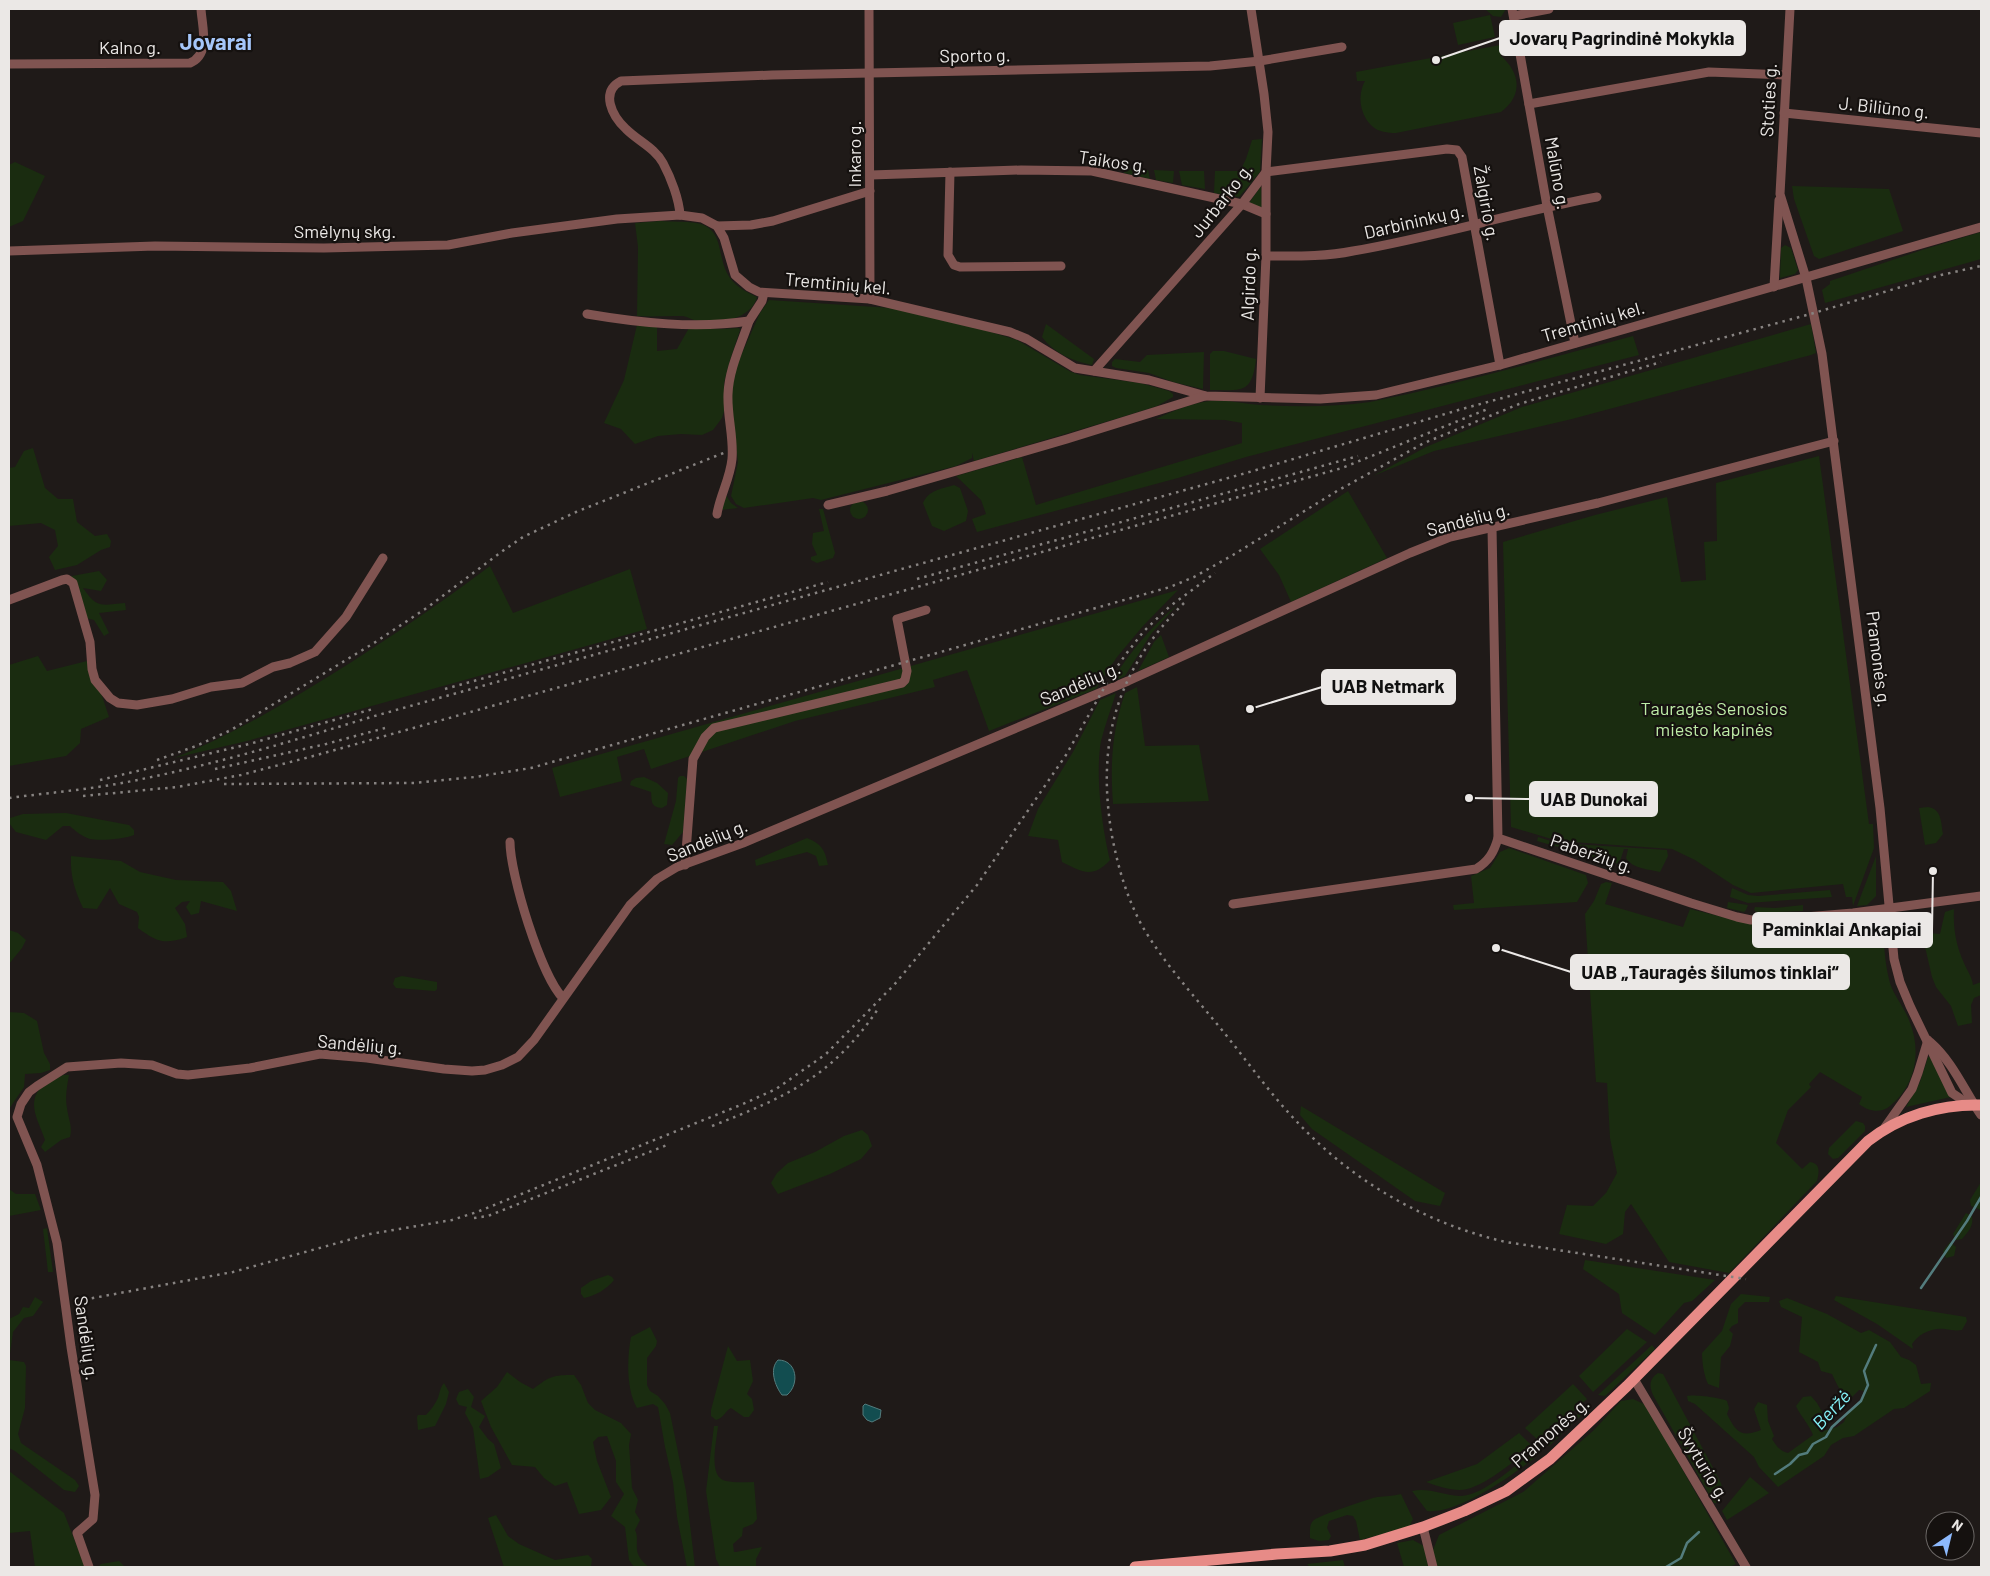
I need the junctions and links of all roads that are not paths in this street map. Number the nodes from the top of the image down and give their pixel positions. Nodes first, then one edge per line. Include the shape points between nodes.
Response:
1 (201, 9) edge
2 (869, 9) edge
3 (1251, 9) edge
4 (1549, 9) edge
5 (1790, 9) edge
6 (1513, 12) edge
7 (1342, 46) dead end
8 (1260, 62) junction
9 (9, 64) edge
10 (870, 73) junction
11 (1785, 75) junction
12 (1529, 104) junction
13 (1784, 112) junction
14 (1981, 133) edge
15 (950, 172) junction
16 (1266, 172) junction
17 (871, 175) junction
18 (870, 191) junction
19 (1780, 194) junction
20 (1597, 197) dead end
21 (1242, 204) junction
22 (1547, 206) junction
23 (1266, 214) junction
24 (680, 215) junction
25 (1474, 224) junction
26 (717, 226) junction
27 (1981, 227) edge
28 (1796, 244) junction
29 (1776, 246) junction
30 (9, 251) edge
31 (1266, 256) junction
32 (1061, 266) dead end
33 (1806, 278) junction
34 (1774, 287) junction
35 (764, 293) junction
36 (870, 298) junction
37 (587, 314) dead end
38 (749, 321) junction
39 (1575, 343) junction
40 (1500, 365) junction
41 (1094, 371) junction
42 (1173, 386) junction
43 (1206, 396) junction
44 (1260, 398) junction
45 (1174, 405) junction
46 (1834, 440) junction
47 (828, 505) dead end
48 (717, 514) dead end
49 (1492, 528) junction
50 (383, 558) dead end
51 (9, 600) edge
52 (926, 610) dead end
53 (1498, 838) junction
54 (510, 842) dead end
55 (684, 865) junction
56 (1981, 896) edge
57 (1233, 904) dead end
58 (1889, 907) junction
59 (563, 998) junction
60 (1928, 1040) junction
61 (1979, 1108) edge
62 (1885, 1127) junction
63 (1634, 1378) junction
64 (1423, 1527) junction
65 (89, 1567) edge
66 (1135, 1567) edge
67 (1433, 1567) edge
68 (1746, 1567) edge

1 - 9 street, Kalno g. via 203,50 198,59 190,63
2 - 10 street, Inkaro g.
3 - 8 street, Jurbarko g.
4 - 6 street
5 - 11 street, Stoties g.
6 - 12 street, Malūno g.
7 - 8 street, Sporto g.
8 - 10 street, Sporto g. via 1210,66
8 - 16 street, Jurbarko g. via 1268,132
10 - 17 street, Inkaro g.
10 - 24 street, Sporto g. via 621,81 611,89 608,98 625,129 663,163
11 - 12 street via 1709,72
11 - 13 street, Stoties g.
12 - 22 street, Malūno g.
13 - 14 street, J. Biliūno g.
13 - 19 street, Stoties g.
15 - 17 street, Taikos g.
15 - 21 street, Taikos g. via 1092,171
15 - 32 street via 948,255 954,265
16 - 21 street, Jurbarko g.
16 - 23 street, Algirdo g.
16 - 25 street, Žalgirio g. via 1453,148 1462,157
17 - 18 street, Inkaro g.
18 - 26 street via 773,222
18 - 36 street, Inkaro g.
19 - 28 street, Stoties g.
19 - 29 street, Stoties g.
20 - 22 street, Darbininkų g.
21 - 23 street, Taikos g.
21 - 41 street, Jurbarko g.
22 - 25 street, Darbininkų g.
22 - 39 street, Malūno g.
23 - 31 street, Algirdo g.
24 - 26 street via 702,218
24 - 30 street, Smėlynų skg. via 608,220 448,245 324,248 155,246
25 - 31 street, Darbininkų g. via 1352,252
25 - 40 street, Žalgirio g.
26 - 35 street, Tremtinių kel. via 735,275 749,287
27 - 33 street, Tremtinių kel.
28 - 29 street via 1784,241
28 - 33 street, Stoties g.
29 - 34 street, Stoties g.
31 - 44 street, Algirdo g.
33 - 34 street, Tremtinių kel.
33 - 46 street, Pramonės g. via 1822,354
34 - 39 street, Tremtinių kel.
35 - 36 street, Tremtinių kel.
35 - 38 street
36 - 41 street, Tremtinių kel. via 1010,332 1075,368
37 - 38 street via 703,325
38 - 48 street via 728,384 732,457
39 - 40 street, Tremtinių kel.
40 - 44 street, Tremtinių kel. via 1376,395
41 - 42 street, Tremtinių kel.
42 - 43 street, Tremtinių kel.
42 - 45 street via 1179,396
43 - 44 street, Tremtinių kel.
43 - 45 street, Tremtinių kel.
45 - 47 street, Tremtinių kel. via 1068,439
46 - 49 street, Sandėlių g. via 1598,504
46 - 58 street, Pramonės g. via 1880,808
49 - 53 street
49 - 55 street, Sandėlių g. via 1450,537 1410,553 1136,678
50 - 51 street via 346,616 315,652 273,667 242,683 137,705 118,703 95,680 86,622 73,583 62,580
52 - 55 street via 896,619 907,671 902,683 714,728 705,737 693,759
53 - 57 street via 1494,853 1476,869
53 - 58 street, Paberžių g. via 1737,917 1770,920
54 - 59 street via 514,874 526,918 552,984
55 - 59 street, Sandėlių g. via 657,879 630,905
56 - 58 street, Paberžių g.
58 - 60 street, Pramonės g. via 1894,959 1900,982
59 - 65 street, Sandėlių g. via 518,1057 485,1070 444,1069 320,1054 250,1068 188,1075 152,1065 121,1063 68,1067 30,1092 17,1117 37,1165 57,1243 70,1347 95,1495 93,1519 77,1533
60 - 61 street, Pramonės g. via 1941,1052
60 - 61 street, Pramonės g. via 1952,1093
60 - 62 street, Pramonės g. via 1912,1089
61 - 62 main road, Pramonės g. via 1918,1114
62 - 63 main road, Pramonės g. via 1833,1174
63 - 64 main road, Pramonės g. via 1550,1459 1522,1480 1481,1503
63 - 68 street, Švyturio g.
64 - 66 main road, Pramonės g. via 1351,1548
64 - 67 street

